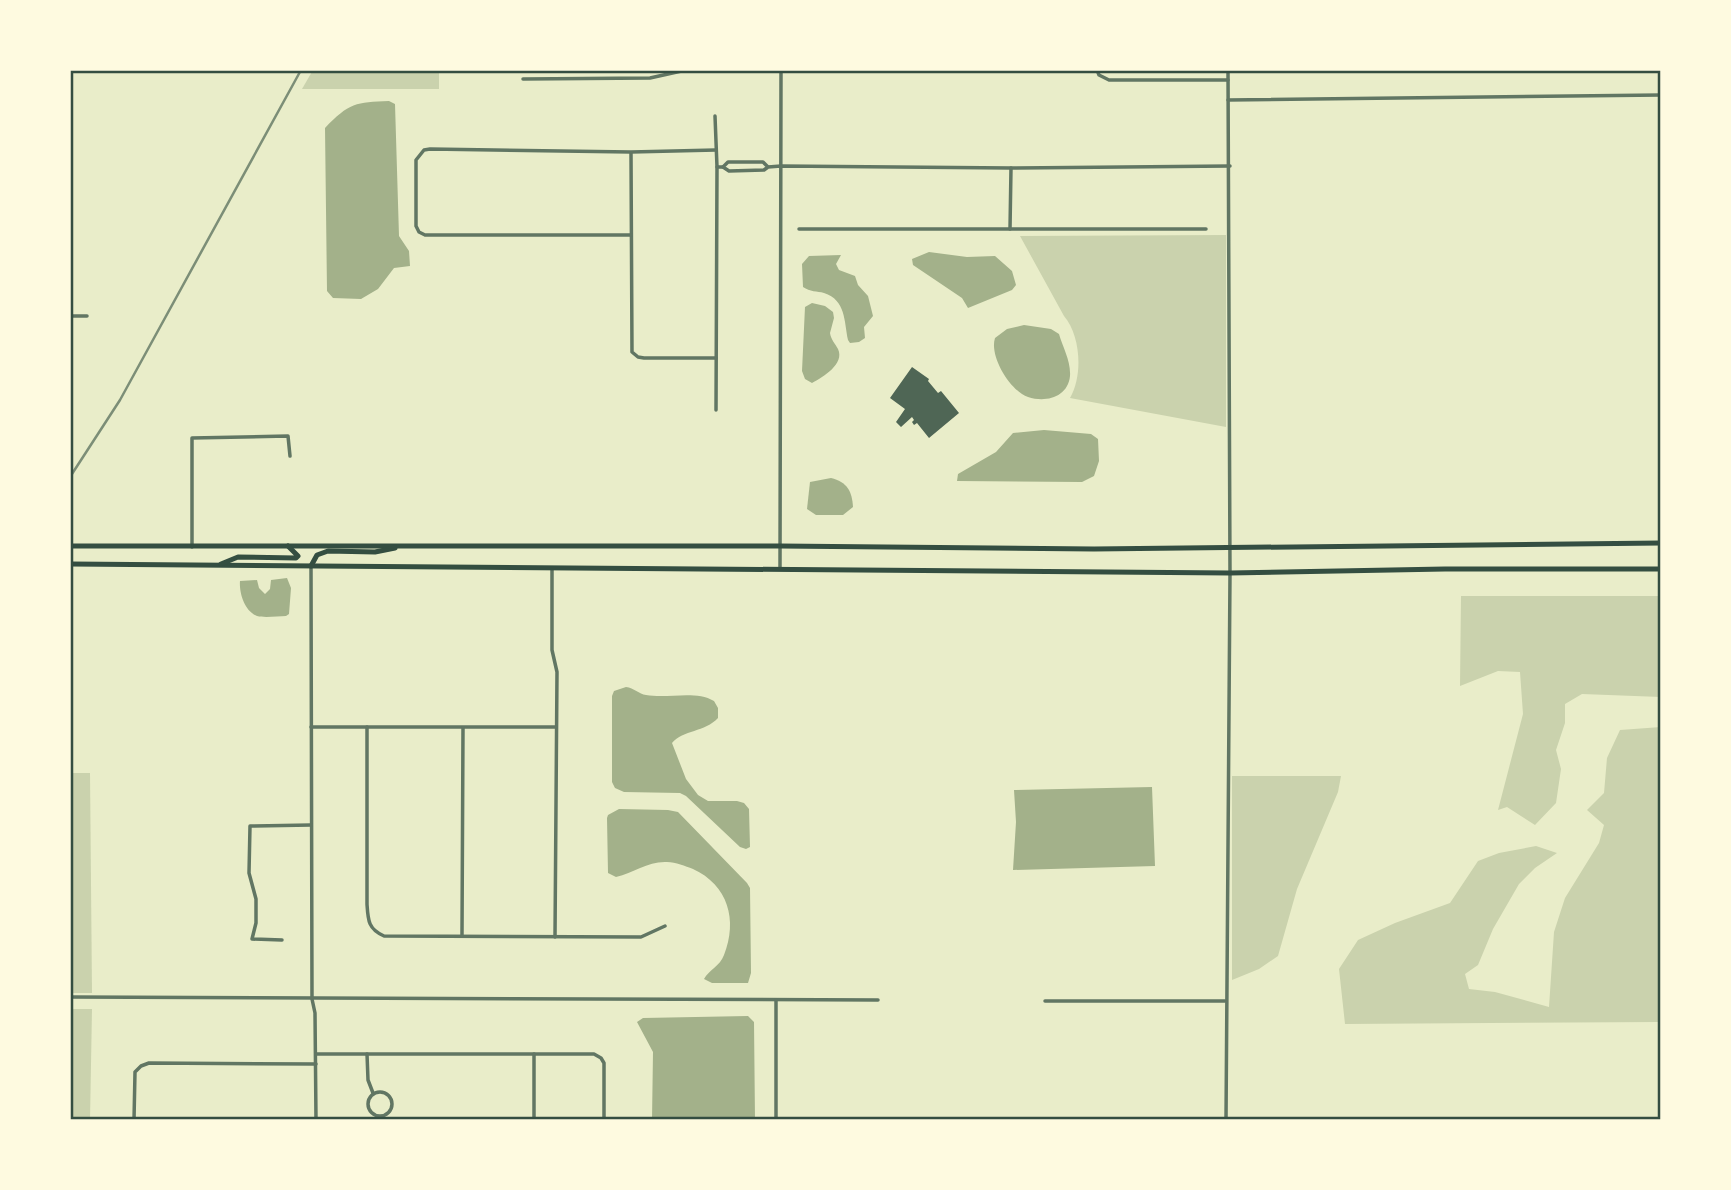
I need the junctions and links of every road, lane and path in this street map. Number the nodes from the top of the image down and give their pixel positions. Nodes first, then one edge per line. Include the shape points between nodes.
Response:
1 (724, 70) edge
2 (755, 70) edge
3 (781, 70) edge
4 (1097, 70) edge
5 (1228, 70) edge
6 (523, 79) dead end
7 (1228, 80) junction
8 (1661, 95) edge
9 (1228, 100) junction
10 (715, 116) dead end
11 (716, 150) junction
12 (631, 152) junction
13 (781, 166) junction
14 (1230, 166) junction
15 (716, 167) junction
16 (723, 167) junction
17 (768, 167) junction
18 (1011, 168) junction
19 (799, 229) dead end
20 (1010, 229) junction
21 (1206, 229) dead end
22 (631, 235) junction
23 (70, 316) edge
24 (87, 316) dead end
25 (716, 358) junction
26 (716, 410) dead end
27 (290, 456) dead end
28 (1661, 543) edge
29 (70, 546) edge
30 (288, 546) junction
31 (406, 546) junction
32 (780, 546) junction
33 (192, 547) junction
34 (1230, 548) junction
35 (298, 556) junction
36 (70, 564) edge
37 (218, 565) junction
38 (311, 566) junction
39 (552, 568) junction
40 (1661, 569) edge
41 (780, 570) junction
42 (1230, 573) junction
43 (311, 727) junction
44 (368, 727) junction
45 (463, 727) junction
46 (556, 727) junction
47 (311, 825) junction
48 (665, 926) dead end
49 (462, 936) junction
50 (555, 937) junction
51 (282, 940) dead end
52 (70, 997) edge
53 (312, 999) junction
54 (776, 1000) junction
55 (878, 1000) dead end
56 (1045, 1001) dead end
57 (1225, 1001) junction
58 (316, 1054) junction
59 (367, 1054) junction
60 (534, 1054) junction
61 (316, 1064) junction
62 (373, 1094) junction
63 (134, 1120) edge
64 (316, 1120) edge
65 (534, 1120) edge
66 (604, 1120) edge
67 (776, 1120) edge
68 (1226, 1120) edge

1 - 2 street
1 - 6 street via 686,70 650,78
3 - 13 street
4 - 7 street via 1109,80
5 - 7 street
7 - 9 street
8 - 9 street
9 - 14 street
10 - 11 street
11 - 12 street
11 - 15 street
12 - 22 street
12 - 22 street via 430,149 416,160 416,226 425,235
13 - 17 street
13 - 18 street
13 - 32 street
14 - 18 street
14 - 34 street
15 - 16 street
15 - 25 street
16 - 17 street via 729,171
16 - 17 street via 727,162 763,162
18 - 20 street
19 - 20 street
20 - 21 street
22 - 25 street via 632,352 645,358
23 - 24 street
25 - 26 street
27 - 33 street via 288,436 192,438
28 - 34 main road
29 - 33 main road
30 - 31 main road
30 - 33 main road
30 - 35 main road
31 - 32 main road
31 - 38 main road via 375,552 328,551 317,555
32 - 34 main road
32 - 41 street
34 - 42 street
35 - 37 main road via 238,557
35 - 38 main road
36 - 37 main road
37 - 38 main road
38 - 39 main road
38 - 43 street
39 - 41 main road
39 - 46 street
40 - 42 main road
41 - 42 main road
42 - 57 street
43 - 44 street
43 - 47 street
44 - 45 street
44 - 49 street via 370,926 384,936
45 - 46 street
45 - 49 street
46 - 50 street
47 - 51 street via 250,826 249,873 256,911 252,939
47 - 53 street
48 - 50 street via 641,937
49 - 50 street
52 - 53 street
53 - 54 street
53 - 58 street
54 - 55 street
54 - 67 street
56 - 57 street
57 - 68 street
58 - 59 street
58 - 61 street
59 - 60 street
59 - 62 street
60 - 65 street
60 - 66 street via 594,1054 601,1058
61 - 63 street via 149,1063 135,1072
61 - 64 street
62 - 62 street via 369,1111 380,1117 388,1114 391,1099 386,1093

